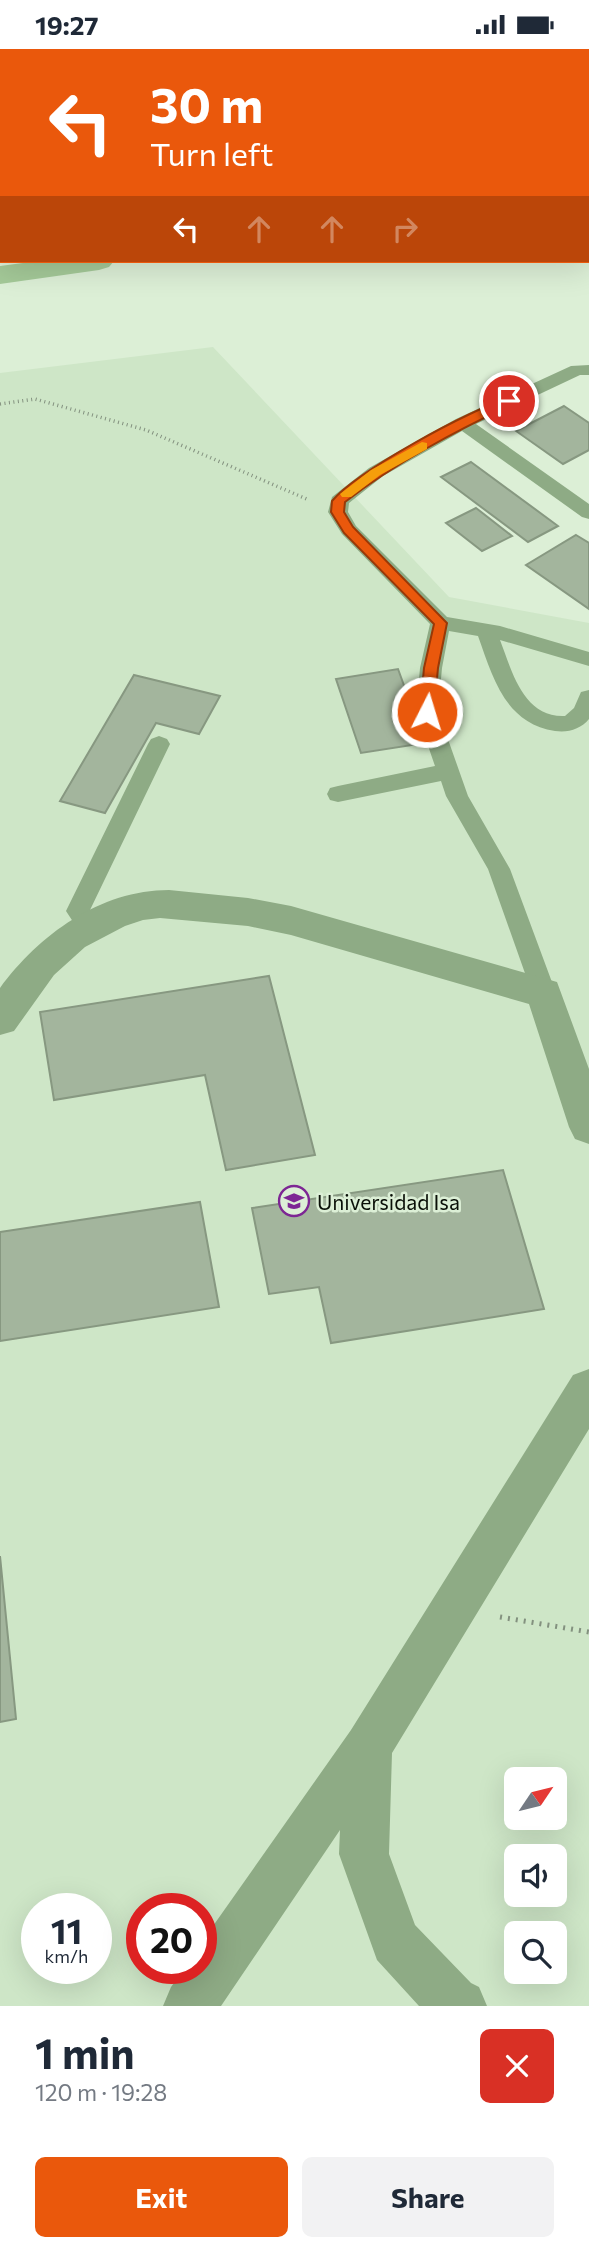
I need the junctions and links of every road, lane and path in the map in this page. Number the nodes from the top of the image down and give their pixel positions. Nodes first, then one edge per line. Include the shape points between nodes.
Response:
1 (589, 370) edge
2 (0, 404) edge
3 (463, 423) junction
4 (338, 512) junction
5 (589, 513) edge
6 (441, 623) junction
7 (486, 631) junction
8 (589, 659) edge
9 (589, 698) edge
10 (159, 744) dead end
11 (449, 771) junction
12 (338, 794) dead end
13 (89, 928) junction
14 (544, 993) junction
15 (0, 1020) edge
16 (589, 1128) edge
17 (589, 1389) edge
18 (454, 1609) junction
19 (589, 1632) edge
20 (368, 1747) junction
21 (190, 2006) edge
22 (460, 2006) edge

1 - 3 lane via 577,370
2 - 4 path via 35,399 146,430
3 - 4 lane via 352,488 339,501
3 - 5 lane
4 - 6 lane via 349,530
6 - 7 lane
6 - 11 lane via 427,712
7 - 8 lane
7 - 9 lane via 514,699 533,719 568,725 585,710
10 - 13 lane via 78,911
11 - 12 lane
11 - 14 lane via 457,796 499,869
13 - 14 street via 137,907 185,905 255,911
13 - 15 street via 52,951 21,985
14 - 16 street
17 - 18 street
18 - 19 path
18 - 20 street
20 - 21 street
20 - 22 street via 364,1854 395,1942

